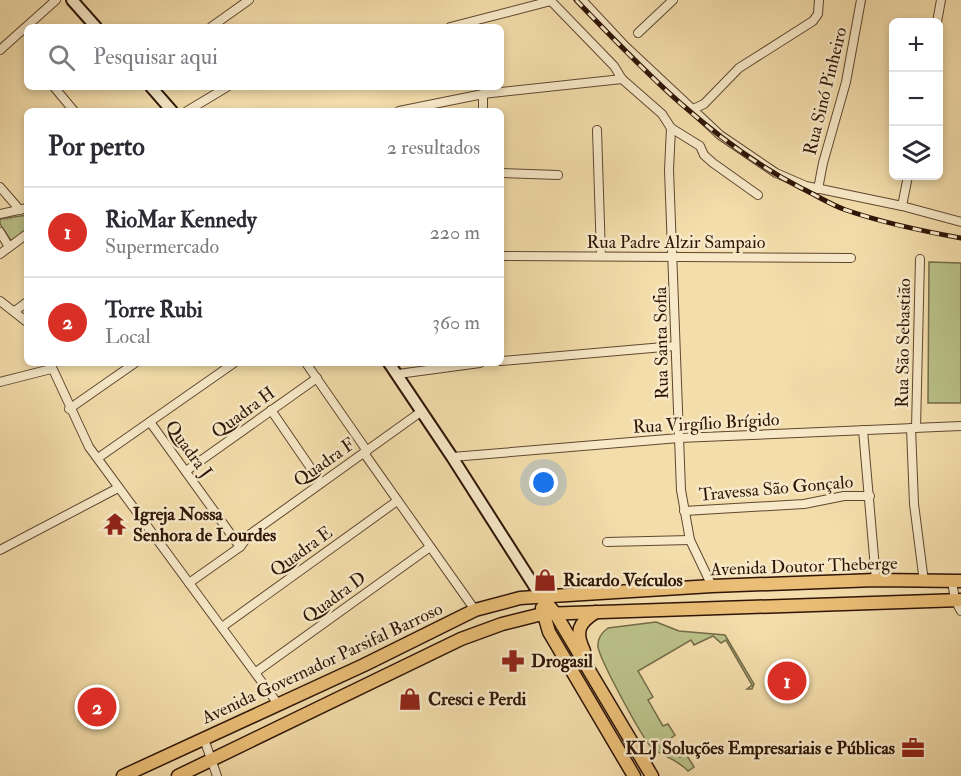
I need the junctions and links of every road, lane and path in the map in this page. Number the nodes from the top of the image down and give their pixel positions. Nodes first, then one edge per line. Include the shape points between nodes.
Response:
1 (56, 0) edge
2 (72, 0) edge
3 (249, 0) edge
4 (551, 0) edge
5 (582, 0) edge
6 (674, 0) edge
7 (819, 0) edge
8 (861, 0) edge
9 (941, 0) edge
10 (939, 18) edge
11 (29, 24) edge
12 (93, 24) edge
13 (215, 24) edge
14 (461, 24) edge
15 (24, 29) edge
16 (638, 33) dead end
17 (0, 50) edge
18 (622, 79) junction
19 (56, 90) edge
20 (154, 90) edge
21 (222, 90) edge
22 (483, 94) junction
23 (72, 108) edge
24 (169, 108) edge
25 (192, 108) edge
26 (414, 108) edge
27 (483, 108) edge
28 (698, 113) junction
29 (671, 128) junction
30 (597, 130) dead end
31 (504, 173) edge
32 (558, 175) dead end
33 (907, 180) edge
34 (0, 187) edge
35 (818, 189) junction
36 (758, 195) dead end
37 (902, 206) junction
38 (23, 209) edge
39 (0, 214) edge
40 (961, 222) edge
41 (0, 232) edge
42 (24, 236) edge
43 (9, 247) junction
44 (0, 254) edge
45 (504, 256) edge
46 (602, 256) junction
47 (675, 257) junction
48 (851, 258) dead end
49 (920, 259) dead end
50 (0, 301) edge
51 (24, 304) edge
52 (15, 310) junction
53 (24, 319) edge
54 (675, 346) junction
55 (504, 361) edge
56 (50, 366) edge
57 (131, 366) edge
58 (308, 366) edge
59 (391, 366) edge
60 (458, 366) edge
61 (220, 367) edge
62 (398, 374) junction
63 (317, 378) junction
64 (0, 382) edge
65 (69, 409) junction
66 (271, 410) junction
67 (422, 411) junction
68 (150, 422) junction
69 (961, 426) edge
70 (914, 428) junction
71 (863, 430) junction
72 (679, 438) junction
73 (365, 452) junction
74 (452, 457) junction
75 (98, 458) junction
76 (186, 471) junction
77 (321, 483) junction
78 (118, 489) junction
79 (870, 496) junction
80 (397, 501) junction
81 (684, 511) junction
82 (690, 540) junction
83 (607, 542) dead end
84 (240, 547) junction
85 (430, 547) junction
86 (0, 550) edge
87 (876, 580) junction
88 (956, 581) edge
89 (924, 582) junction
90 (189, 583) junction
91 (813, 583) junction
92 (712, 586) junction
93 (540, 596) junction
94 (814, 604) junction
95 (959, 604) edge
96 (475, 610) junction
97 (597, 611) junction
98 (549, 613) junction
99 (222, 627) junction
100 (256, 672) junction
101 (600, 691) junction
102 (278, 704) junction
103 (204, 739) junction
104 (212, 762) junction
105 (123, 776) edge
106 (178, 776) edge
107 (218, 776) edge
108 (634, 776) edge
109 (652, 776) edge

1 - 11 street
2 - 12 main road
3 - 13 street
4 - 14 street
4 - 18 street
5 - 28 street
6 - 16 street
7 - 28 street via 813,21 739,68
8 - 35 street, Rua Sinó Pinheiro via 846,82
9 - 10 street
15 - 17 street
18 - 22 street
18 - 29 street via 662,114
19 - 23 street
20 - 24 main road
21 - 25 street
22 - 26 street
22 - 27 street
28 - 35 street via 720,135 776,173
29 - 36 street via 700,146 713,163
29 - 47 street, Rua Santa Sofia via 669,170
30 - 46 street
31 - 32 street
33 - 37 street
34 - 38 street
35 - 37 street
37 - 40 street
38 - 39 street
41 - 43 street
42 - 43 street
43 - 44 street
45 - 46 street, Rua Padre Alzir Sampaio
46 - 47 street, Rua Padre Alzir Sampaio
47 - 48 street, Rua Padre Alzir Sampaio
47 - 54 street, Rua Santa Sofia
49 - 70 street, Rua São Sebastião
50 - 52 street
51 - 52 street
52 - 53 street
54 - 55 street
54 - 72 street, Rua Santa Sofia
56 - 64 street
56 - 65 street
57 - 65 street
58 - 63 street
59 - 62 main road
60 - 62 street
61 - 68 street
62 - 67 main road
63 - 66 street, Quadra H
63 - 73 street
65 - 75 street
66 - 76 street, Quadra H
66 - 77 street
67 - 73 street, Quadra F
67 - 74 main road
68 - 75 street, Quadra J
68 - 76 street, Quadra J
69 - 70 street, Rua Virgílio Brígido
70 - 71 street, Rua Virgílio Brígido
70 - 89 street, Rua São Sebastião via 914,504
71 - 72 street, Rua Virgílio Brígido
71 - 79 street
72 - 74 street, Rua Virgílio Brígido
72 - 81 street, Rua Santa Sofia
73 - 77 street, Quadra F
73 - 80 street
74 - 93 main road
75 - 78 street
76 - 84 street, Quadra J
77 - 84 street, Quadra F via 249,535
78 - 86 street
78 - 90 street
79 - 81 street, Travessa São Gonçalo
79 - 87 street
80 - 85 street
80 - 99 street, Quadra E
81 - 82 street, Rua Santa Sofia
82 - 83 street
82 - 92 street, Rua Santa Sofia
84 - 90 street, Quadra F
85 - 96 street
85 - 100 street, Quadra D
87 - 89 main road, Avenida Doutor Theberge
87 - 91 main road, Avenida Doutor Theberge
88 - 89 main road, Avenida Doutor Theberge
88 - 95 street
90 - 99 street
91 - 92 main road, Avenida Doutor Theberge
91 - 94 main road via 809,593
92 - 93 main road, Avenida Doutor Theberge
93 - 96 main road, Avenida Governador Parsifal Barroso
93 - 98 main road
94 - 95 main road
94 - 97 main road
96 - 102 main road, Avenida Governador Parsifal Barroso
97 - 98 main road
97 - 101 main road via 586,618 578,632
98 - 101 main road
98 - 104 main road, Avenida Governador Parsifal Barroso via 461,639
98 - 108 main road via 549,632
99 - 100 street
100 - 102 street
101 - 109 main road
102 - 103 main road, Avenida Governador Parsifal Barroso
103 - 104 street
103 - 105 main road, Avenida Governador Parsifal Barroso
104 - 106 main road, Avenida Governador Parsifal Barroso
104 - 107 street

